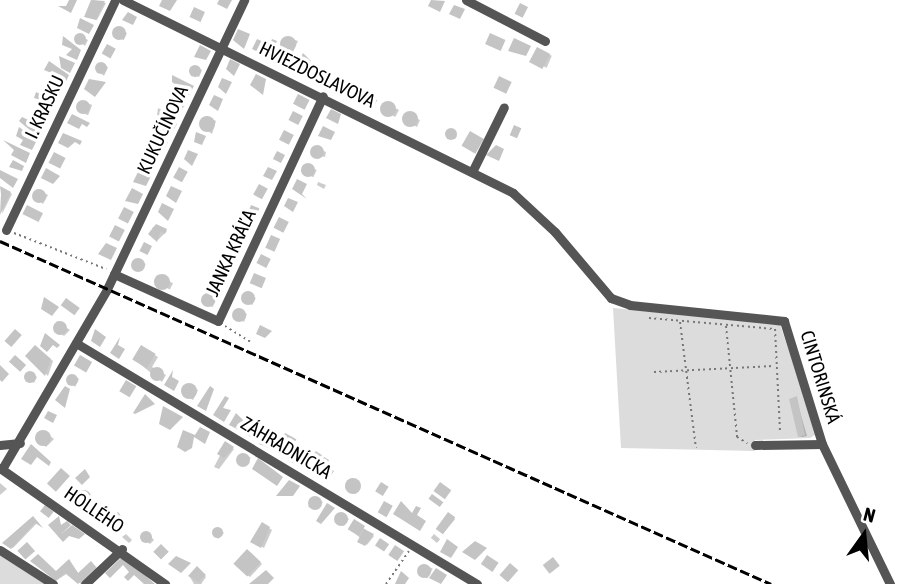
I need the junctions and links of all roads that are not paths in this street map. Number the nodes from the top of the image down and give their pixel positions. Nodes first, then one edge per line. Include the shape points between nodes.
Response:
1 (115, 0) edge
2 (123, 0) edge
3 (244, 0) edge
4 (466, 0) edge
5 (545, 41) dead end
6 (221, 48) junction
7 (323, 96) junction
8 (504, 107) dead end
9 (472, 172) junction
10 (6, 230) road end
11 (114, 274) junction
12 (784, 321) joint
13 (76, 343) junction
14 (20, 443) junction
15 (822, 444) junction
16 (0, 445) edge
17 (755, 445) road end
18 (1, 469) edge
19 (122, 549) junction
20 (1, 552) edge
21 (49, 582) edge
22 (34, 584) edge
23 (85, 584) edge
24 (165, 584) edge
25 (477, 584) edge
26 (890, 584) edge

1 - 10 street, I. KRASKU
2 - 6 street, HVIEZDOSLAVOVA
3 - 6 street, KUKUČÍNOVA
4 - 5 street
6 - 7 street, HVIEZDOSLAVOVA
6 - 11 street, KUKUČÍNOVA
7 - 9 street, HVIEZDOSLAVOVA
7 - 11 street, JANKA KRÁĽA via 218,321
8 - 9 street
9 - 12 street, HVIEZDOSLAVOVA via 534,210 611,298 630,305
11 - 13 street, KUKUČÍNOVA
12 - 15 street, CINTORINSKÁ
13 - 14 street
13 - 25 street, ZÁHRADNÍCKA
14 - 16 street
14 - 18 street
15 - 17 street, CINTORINSKÁ
15 - 26 street, CINTORINSKÁ
18 - 19 street, HOLLÉHO
19 - 23 street
19 - 24 street, HOLLÉHO
20 - 21 street
21 - 22 street

